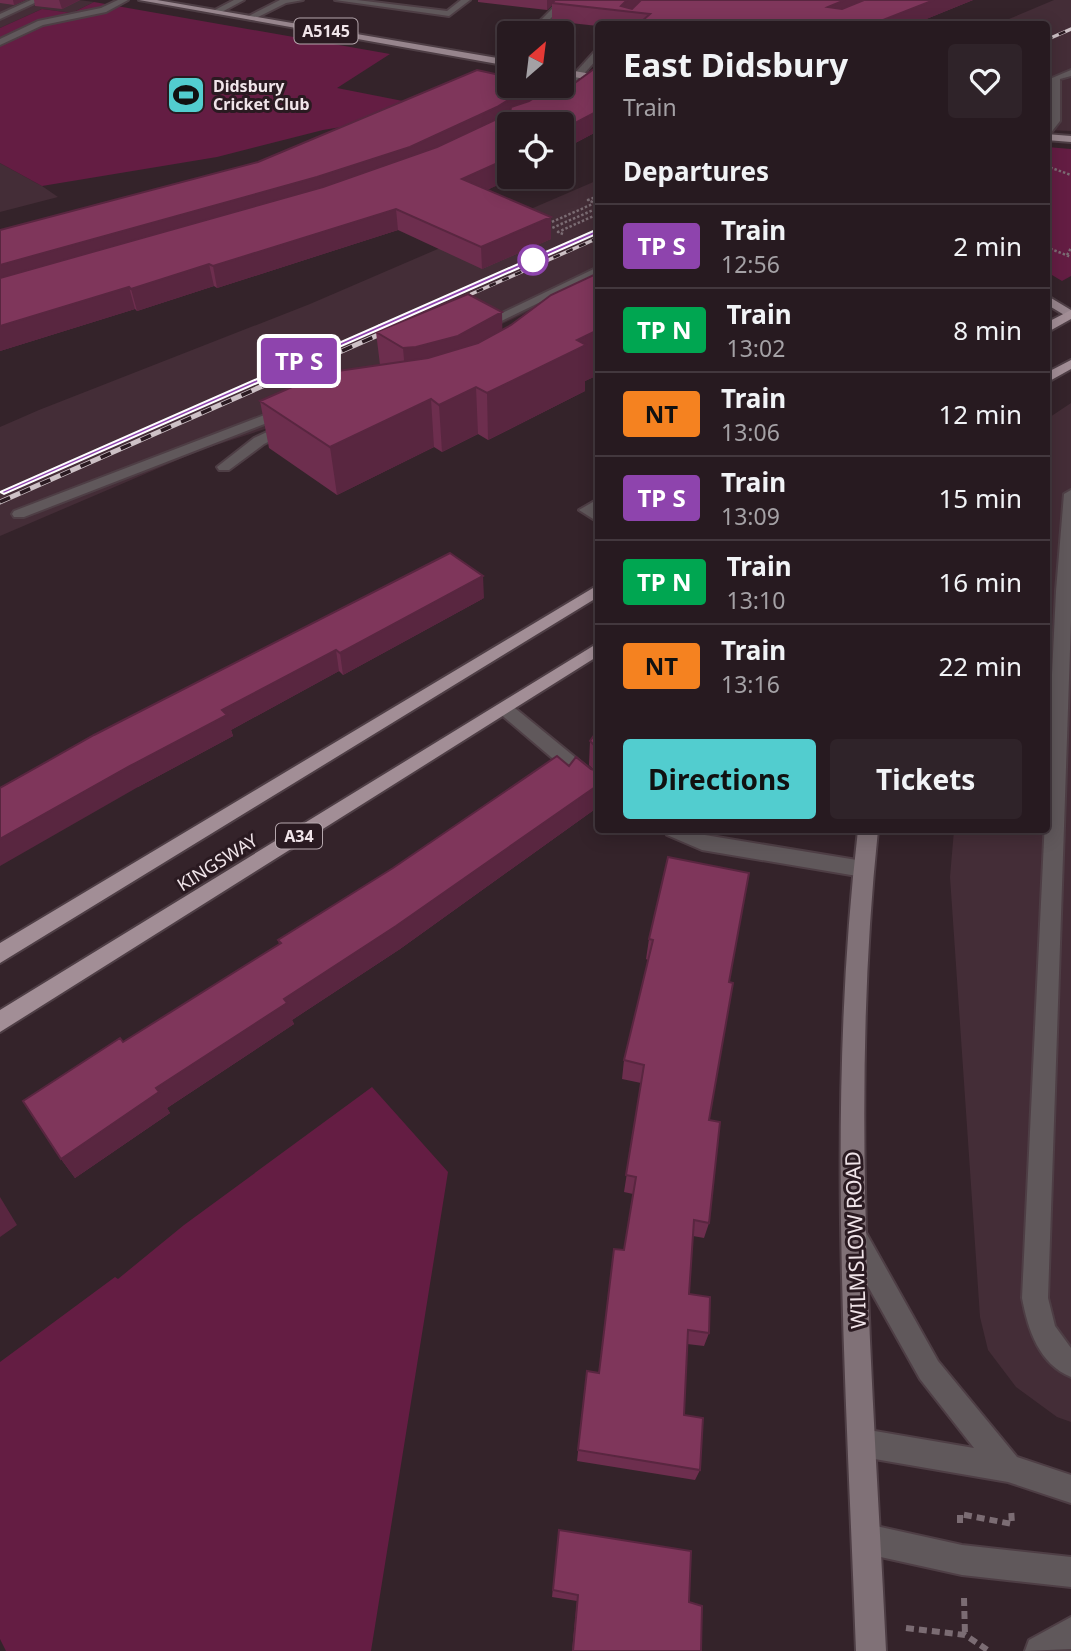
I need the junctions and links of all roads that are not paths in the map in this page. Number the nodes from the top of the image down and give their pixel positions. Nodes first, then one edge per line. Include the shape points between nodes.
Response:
1 (37, 0) edge
2 (124, 0) edge
3 (143, 0) edge
4 (240, 0) edge
5 (299, 0) edge
6 (339, 0) edge
7 (466, 0) edge
8 (565, 0) edge
9 (215, 12) junction
10 (0, 17) edge
11 (249, 18) junction
12 (544, 21) edge
13 (0, 41) edge
14 (595, 56) edge
15 (497, 61) edge
16 (1069, 61) dead end
17 (1071, 73) edge
18 (574, 74) edge
19 (578, 75) junction
20 (595, 78) edge
21 (1056, 78) junction
22 (1062, 104) joint
23 (531, 112) edge
24 (1050, 132) edge
25 (1050, 137) edge
26 (1071, 139) edge
27 (595, 271) edge
28 (1050, 301) edge
29 (1071, 315) edge
30 (1050, 326) edge
31 (460, 335) edge
32 (1071, 364) edge
33 (1050, 377) edge
34 (301, 404) edge
35 (305, 419) edge
36 (224, 467) dead end
37 (1071, 494) edge
38 (595, 505) edge
39 (19, 514) dead end
40 (595, 516) edge
41 (595, 592) edge
42 (595, 651) edge
43 (1066, 670) edge
44 (504, 708) junction
45 (595, 784) edge
46 (681, 833) edge
47 (868, 833) edge
48 (863, 869) junction
49 (0, 954) edge
50 (0, 1022) edge
51 (853, 1234) junction
52 (1071, 1364) edge
53 (863, 1443) junction
54 (1008, 1468) junction
55 (1071, 1489) edge
56 (867, 1539) junction
57 (1071, 1572) edge
58 (1071, 1632) edge
59 (871, 1651) edge
60 (1040, 1651) edge

1 - 10 street
2 - 13 street via 41,23
3 - 9 main road, A5145
4 - 9 street
5 - 11 street via 285,1
6 - 7 street via 449,13
8 - 12 street
9 - 11 main road, A5145
11 - 15 main road, A5145
14 - 19 street
16 - 21 street
17 - 21 street
18 - 19 main road
19 - 20 main road
19 - 23 street
21 - 22 street
22 - 24 lane
25 - 26 main road
27 - 31 street
28 - 29 main road
29 - 30 highway
32 - 33 highway
34 - 39 street
35 - 36 street via 259,441
37 - 43 street
38 - 40 street via 586,510
41 - 49 highway, KINGSWAY
42 - 44 highway, KINGSWAY / A34
43 - 52 street via 1035,1298 1049,1341
44 - 45 street
44 - 50 highway, KINGSWAY / A34
46 - 48 street via 702,842
47 - 48 main road, WILMSLOW ROAD
48 - 51 main road, WILMSLOW ROAD via 852,1066
51 - 53 main road, WILMSLOW ROAD
51 - 54 street via 929,1370
53 - 54 street
53 - 56 main road, WILMSLOW ROAD
54 - 55 street
56 - 57 street via 962,1560
56 - 59 main road, WILMSLOW ROAD
58 - 60 street

